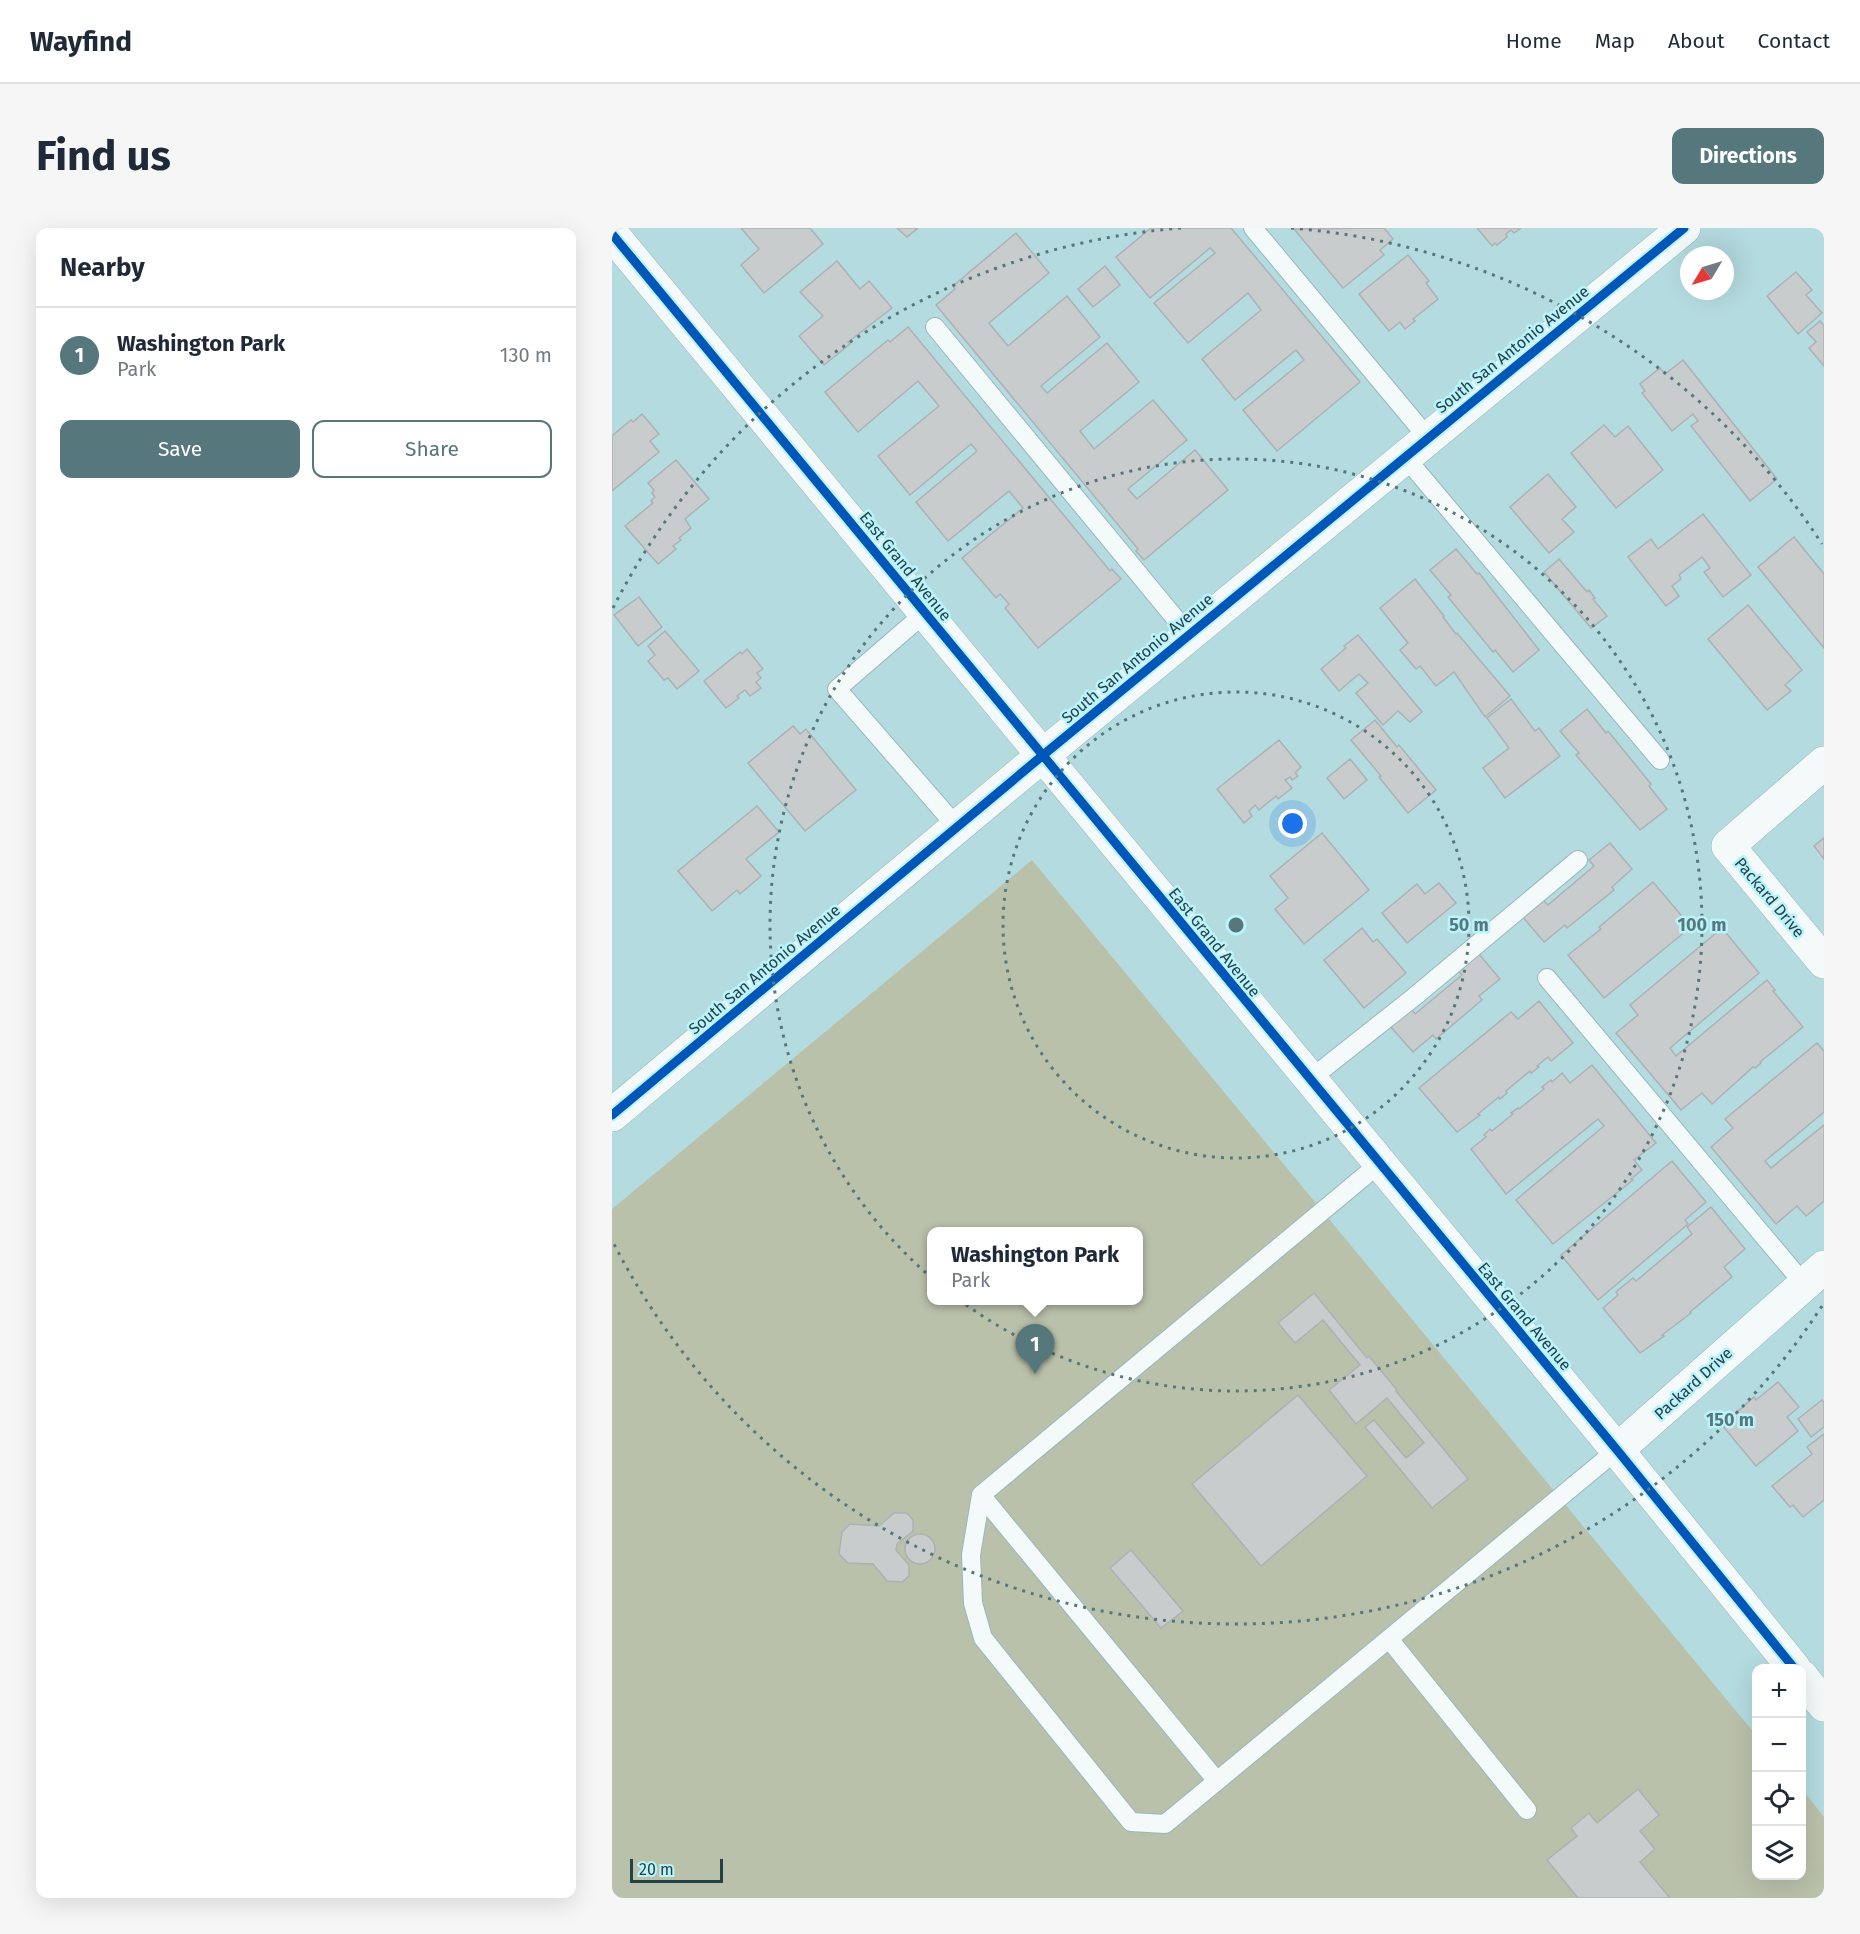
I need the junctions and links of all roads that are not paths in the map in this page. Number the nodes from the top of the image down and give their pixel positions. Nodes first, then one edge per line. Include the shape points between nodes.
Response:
1 (1253, 228) edge
2 (1684, 228) edge
3 (615, 233) edge
4 (935, 327) dead end
5 (1416, 448) junction
6 (925, 613) junction
7 (1189, 635) junction
8 (1042, 756) junction
9 (1660, 760) dead end
10 (1824, 763) edge
11 (957, 827) junction
12 (1578, 860) dead end
13 (1824, 962) edge
14 (1547, 978) dead end
15 (1309, 1080) junction
16 (612, 1115) edge
17 (1379, 1164) junction
18 (1814, 1276) edge
19 (1617, 1450) junction
20 (981, 1495) junction
21 (1389, 1639) junction
22 (1791, 1664) edge
23 (1806, 1682) edge
24 (1824, 1705) edge
25 (1217, 1781) junction
26 (1527, 1810) dead end

1 - 5 lane
2 - 5 street, South San Antonio Avenue
3 - 6 street, East Grand Avenue
4 - 7 lane
5 - 7 street, South San Antonio Avenue
5 - 9 lane
6 - 8 street, East Grand Avenue
6 - 11 lane via 837,689
7 - 8 street, South San Antonio Avenue
8 - 11 street, South San Antonio Avenue
8 - 15 street, East Grand Avenue
10 - 13 street, Packard Drive via 1728,846
11 - 16 street, South San Antonio Avenue
12 - 15 lane
14 - 18 lane
15 - 17 street, East Grand Avenue
17 - 19 street, East Grand Avenue
17 - 20 lane
18 - 19 street, Packard Drive
19 - 21 lane
19 - 22 street, East Grand Avenue
20 - 25 lane
20 - 25 lane via 971,1555 973,1603 983,1638 1131,1822 1165,1824
21 - 25 lane
21 - 26 lane
23 - 24 street

